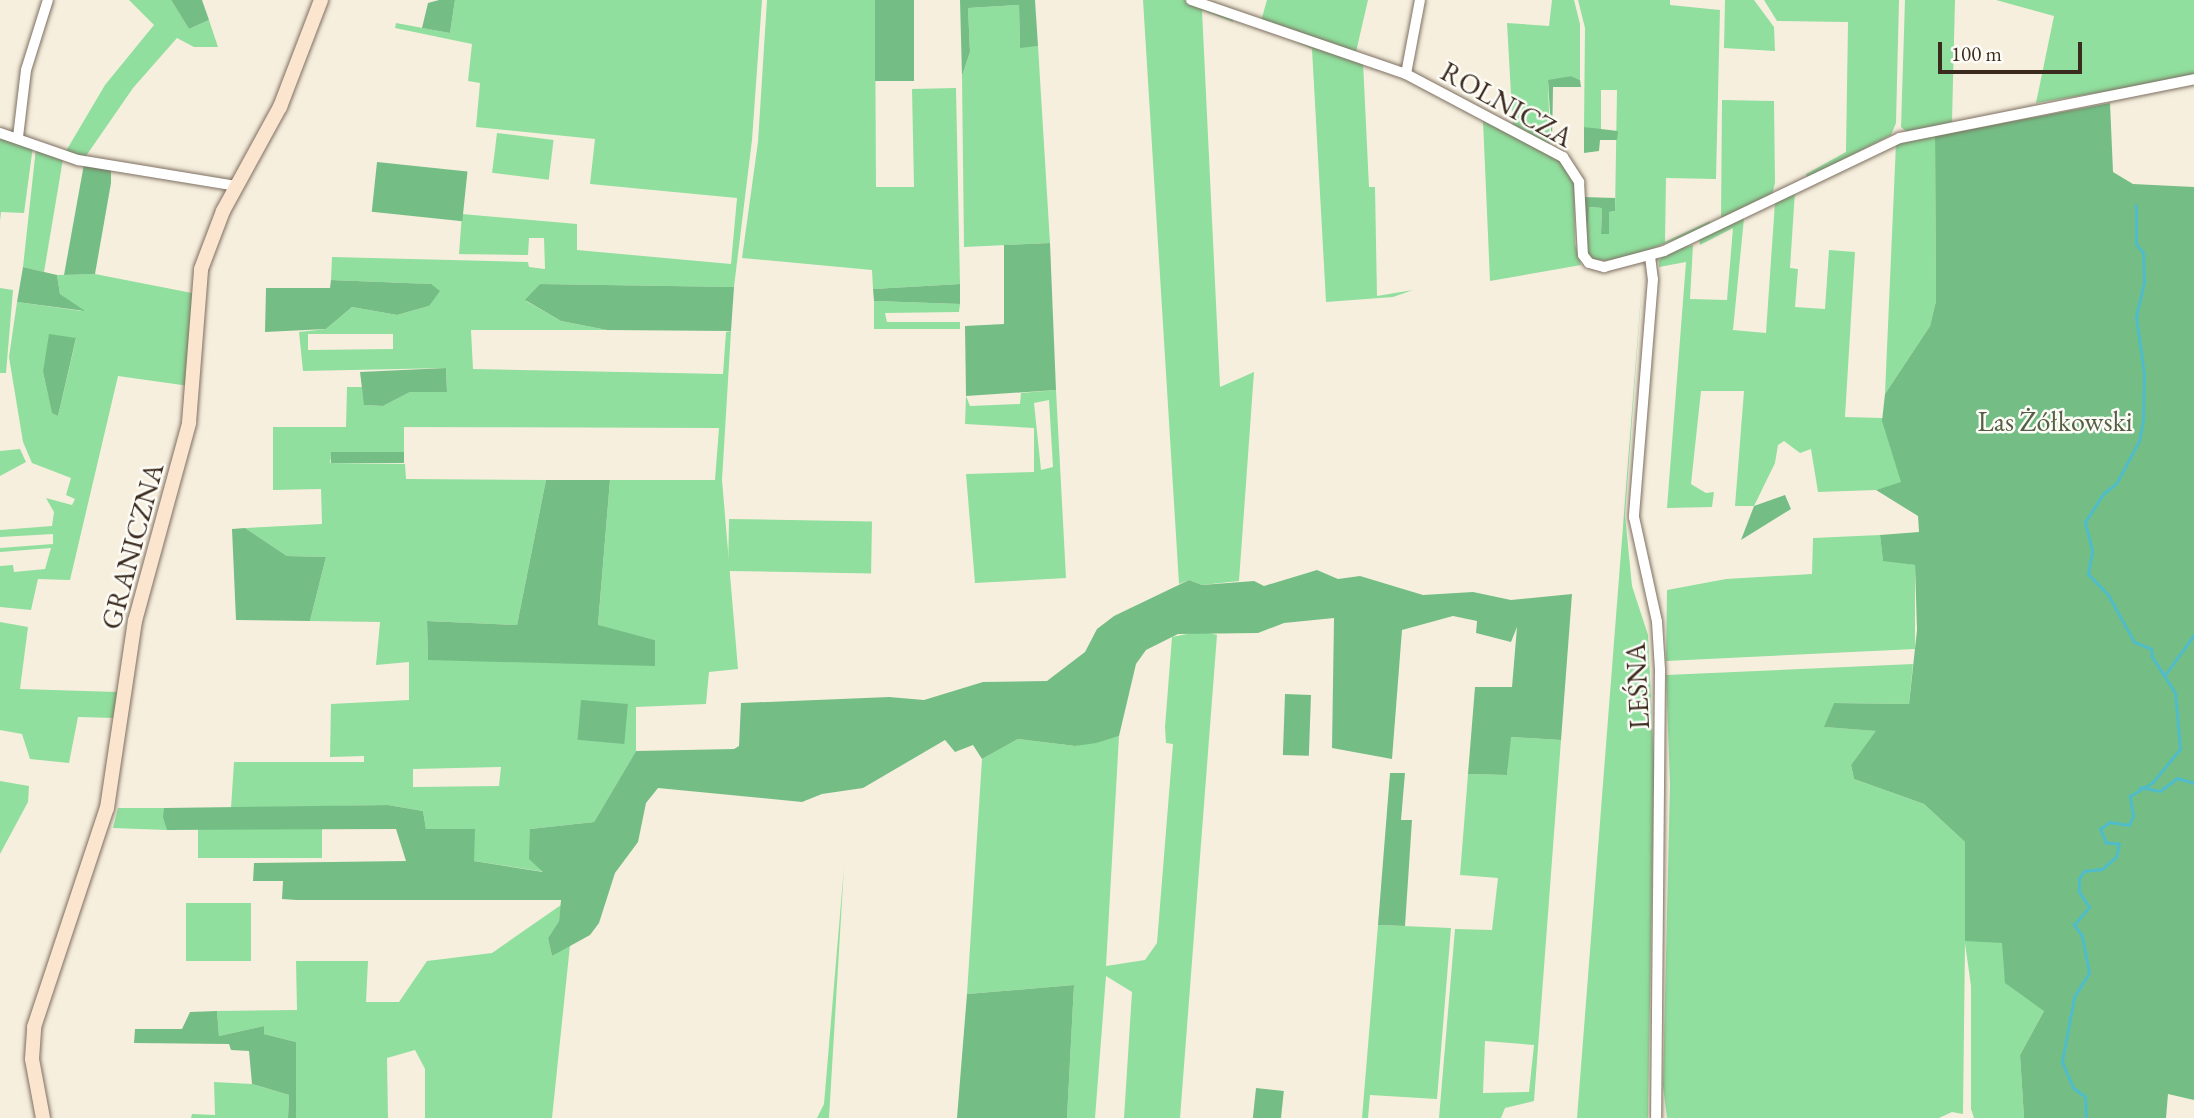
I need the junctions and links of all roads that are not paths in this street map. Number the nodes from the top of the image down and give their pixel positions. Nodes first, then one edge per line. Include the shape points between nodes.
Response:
1 (48, 0) edge
2 (321, 0) edge
3 (1191, 0) edge
4 (1420, 0) edge
5 (1406, 74) junction
6 (2194, 79) edge
7 (0, 133) edge
8 (18, 136) junction
9 (236, 186) junction
10 (1650, 256) junction
11 (43, 1118) edge
12 (1656, 1118) edge

1 - 8 street via 26,71
2 - 9 street, GRANICZNA via 280,107
3 - 5 street, ROLNICZA
4 - 5 street
5 - 10 street, ROLNICZA via 1567,161 1579,182 1580,249 1589,263 1612,266
6 - 10 street, ROLNICZA via 1952,126 1868,151
7 - 8 street
8 - 9 street via 78,160
9 - 11 street, GRANICZNA via 208,248 196,293 189,423 135,621 107,808 34,1027 32,1059
10 - 12 street, LEŚNA via 1653,279 1634,517 1659,644 1663,767

